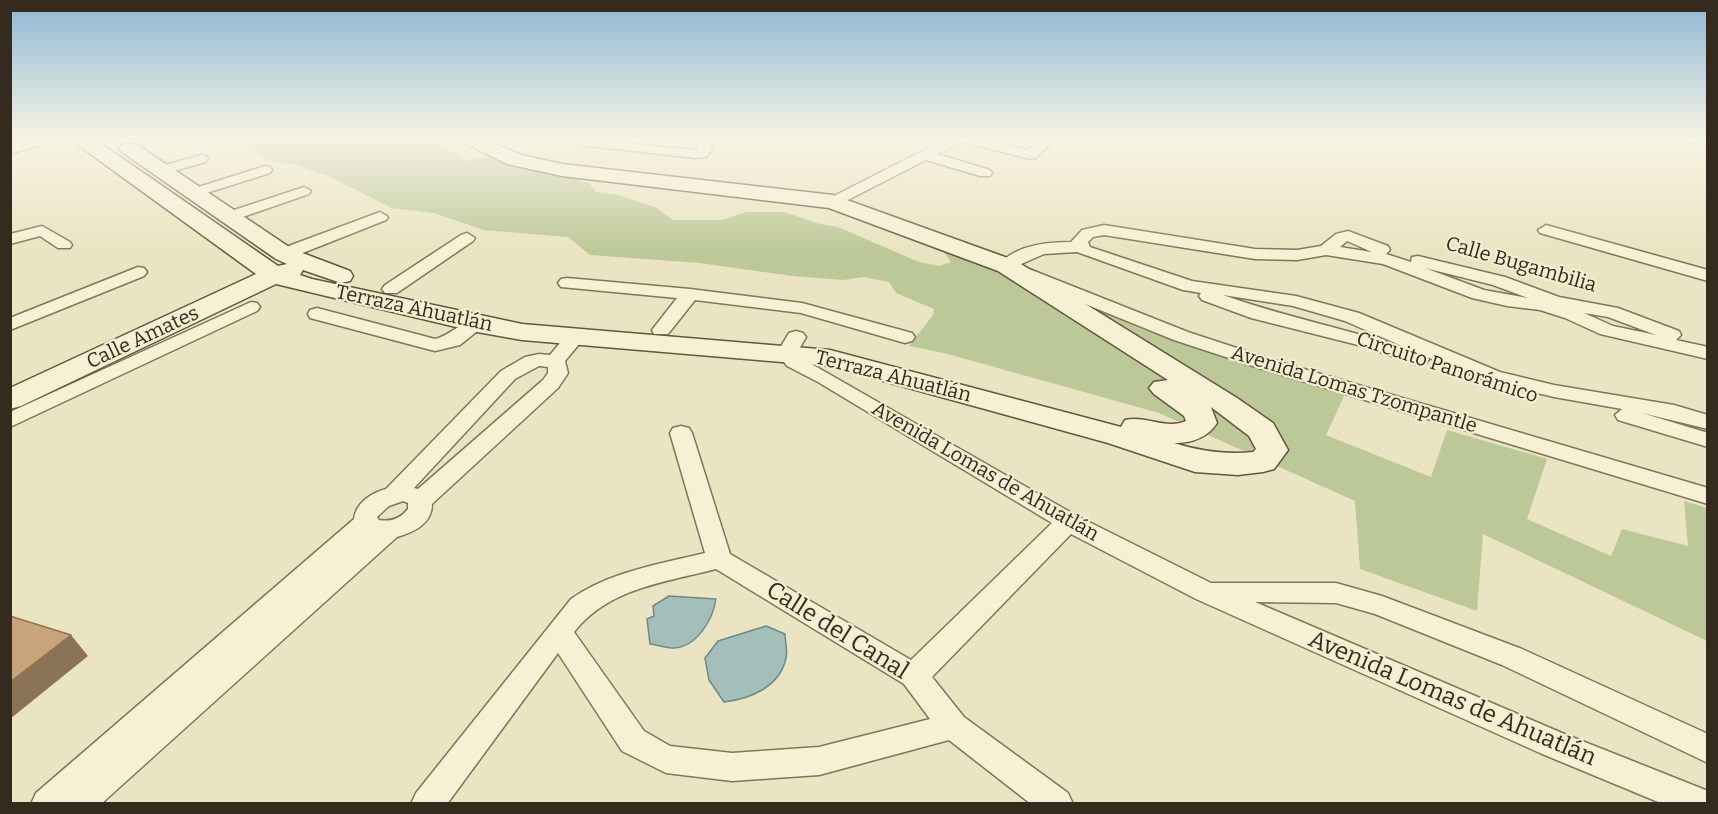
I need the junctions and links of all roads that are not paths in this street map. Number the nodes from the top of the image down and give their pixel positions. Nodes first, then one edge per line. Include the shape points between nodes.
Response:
1 (141, 176) edge
2 (172, 176) edge
3 (246, 176) edge
4 (613, 176) edge
5 (884, 176) edge
6 (304, 191) dead end
7 (197, 192) junction
8 (833, 202) junction
9 (228, 217) junction
10 (380, 217) dead end
11 (1546, 230) dead end
12 (467, 238) dead end
13 (10, 239) edge
14 (1080, 242) junction
15 (64, 245) dead end
16 (999, 263) junction
17 (279, 264) junction
18 (138, 272) dead end
19 (316, 275) junction
20 (1707, 276) edge
21 (567, 283) dead end
22 (392, 289) junction
23 (690, 294) junction
24 (251, 307) dead end
25 (801, 308) junction
26 (317, 314) dead end
27 (477, 324) junction
28 (10, 325) edge
29 (661, 330) junction
30 (905, 337) dead end
31 (784, 345) junction
32 (1697, 346) edge
33 (560, 349) junction
34 (1553, 396) junction
35 (10, 400) edge
36 (10, 420) edge
37 (1707, 422) edge
38 (681, 434) dead end
39 (1707, 440) edge
40 (394, 495) junction
41 (1707, 496) edge
42 (420, 501) junction
43 (1068, 522) junction
44 (377, 526) junction
45 (719, 559) junction
46 (1204, 592) junction
47 (558, 631) junction
48 (914, 676) junction
49 (953, 726) junction
50 (1707, 749) edge
51 (47, 804) edge
52 (77, 804) edge
53 (427, 804) edge
54 (1057, 804) edge
55 (1701, 804) edge

1 - 17 street, Terraza Ahuatlán
2 - 7 street, Terraza Ahuatlán
3 - 7 street
4 - 8 street
5 - 8 street
6 - 9 street
7 - 9 street, Terraza Ahuatlán
8 - 16 street
9 - 17 street, Terraza Ahuatlán
10 - 17 street
11 - 20 street
12 - 22 street
13 - 15 street via 42,231
14 - 16 street, Calle Bugambilia via 1039,249
14 - 32 street, Calle Bugambilia via 1088,233 1104,230 1255,254 1297,255 1326,250 1387,256 1478,294 1554,305 1607,330
14 - 34 street, Circuito Panorámico via 1258,314
16 - 31 street, Terraza Ahuatlán via 989,266 993,277 1190,404 1201,417 1198,428 1181,432 1146,430 836,342
16 - 31 street, Terraza Ahuatlán via 1262,430 1272,450 1270,456 1263,461 1244,463 1195,461 1119,436
16 - 41 street, Avenida Lomas Tzompantle via 1181,336
17 - 19 street, Terraza Ahuatlán
17 - 35 street, Calle Amates
18 - 28 street
19 - 22 street, Terraza Ahuatlán
19 - 27 street, Terraza Ahuatlán
21 - 23 street
22 - 29 street, Terraza Ahuatlán via 521,317
23 - 25 street
23 - 29 street
24 - 36 street
25 - 30 street
25 - 31 street
26 - 27 street via 435,345 453,341
27 - 33 street, Terraza Ahuatlán
29 - 31 street, Terraza Ahuatlán
31 - 33 street, Terraza Ahuatlán
31 - 43 street, Avenida Lomas de Ahuatlán via 794,362
33 - 40 street via 521,365 508,375
33 - 42 street via 558,373 551,384
34 - 37 street, Circuito Panorámico via 1646,406
34 - 39 street, Circuito Panorámico
38 - 45 street
40 - 42 street via 410,494
40 - 44 street via 371,506 365,517
42 - 44 street via 420,512 399,528
43 - 46 street, Avenida Lomas de Ahuatlán
43 - 48 street
44 - 51 street
44 - 52 street
45 - 47 street via 602,593 581,605
45 - 48 street, Calle del Canal
46 - 50 street, Avenida Lomas de Ahuatlán via 1336,593 1382,606 1512,657
46 - 55 street, Avenida Lomas de Ahuatlán
47 - 49 street via 633,741 666,759 732,767 819,761
47 - 53 street
48 - 49 street, Calle del Canal
49 - 54 street, Calle del Canal

